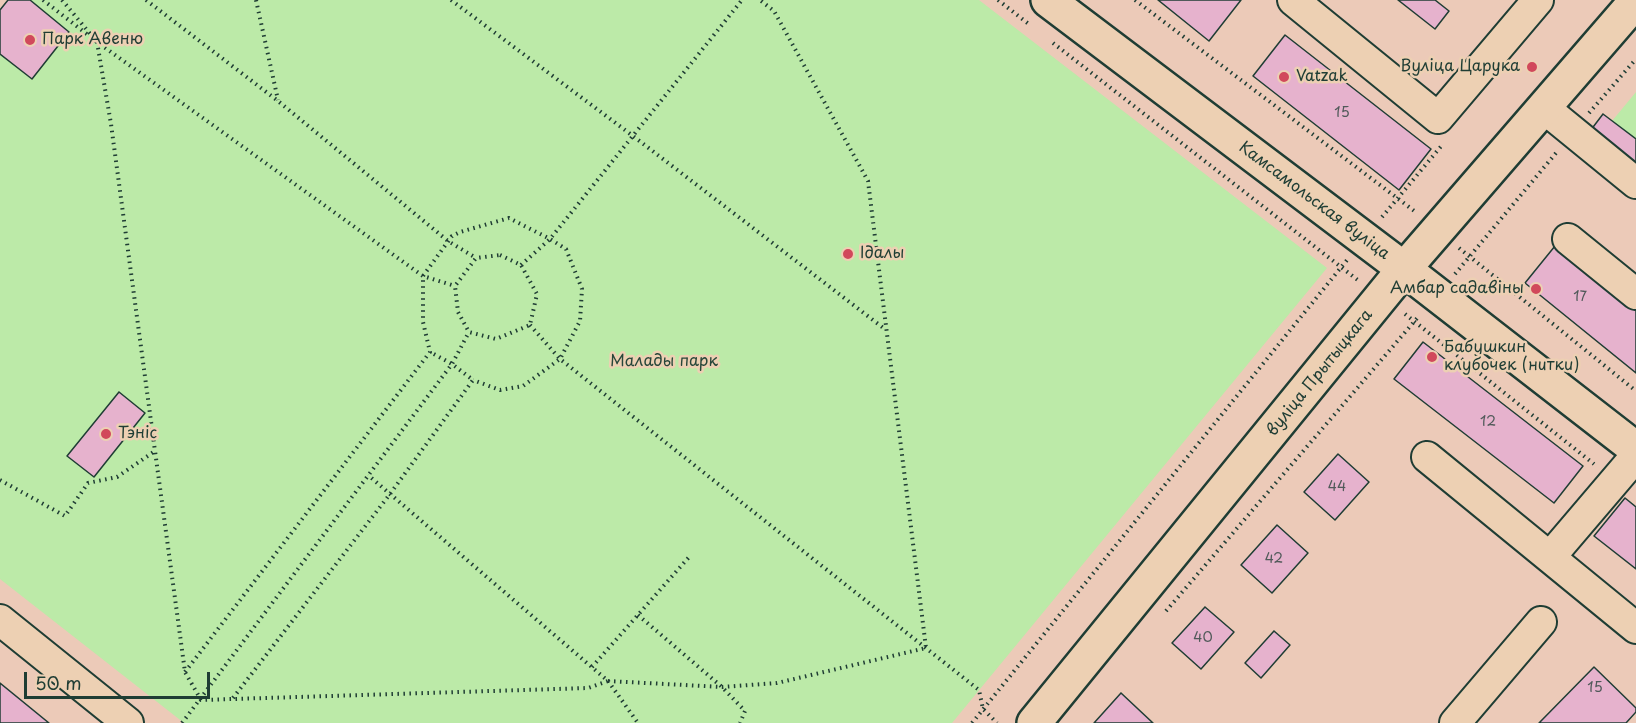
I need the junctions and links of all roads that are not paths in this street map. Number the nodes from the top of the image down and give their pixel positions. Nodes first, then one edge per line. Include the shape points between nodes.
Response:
1 (1293, 0) edge
2 (1538, 0) edge
3 (1636, 1) edge
4 (1041, 14) edge
5 (1544, 108) junction
6 (1636, 183) edge
7 (1568, 239) dead end
8 (1404, 269) junction
9 (1636, 294) edge
10 (1636, 448) edge
11 (1636, 456) edge
12 (1427, 457) dead end
13 (1550, 557) junction
14 (0, 620) edge
15 (1541, 622) dead end
16 (1636, 628) edge
17 (128, 723) edge
18 (1034, 723) edge
19 (1455, 723) edge

1 - 2 street via 1438,118
3 - 5 main road, вуліца Прытыцкага
4 - 8 main road, Камсамольская вуліца
5 - 6 street
5 - 8 main road, вуліца Прытыцкага
7 - 9 street
8 - 10 main road, Камсамольская вуліца
8 - 18 main road, вуліца Прытыцкага
11 - 13 street
12 - 13 street
13 - 16 street
14 - 17 street
15 - 19 street

